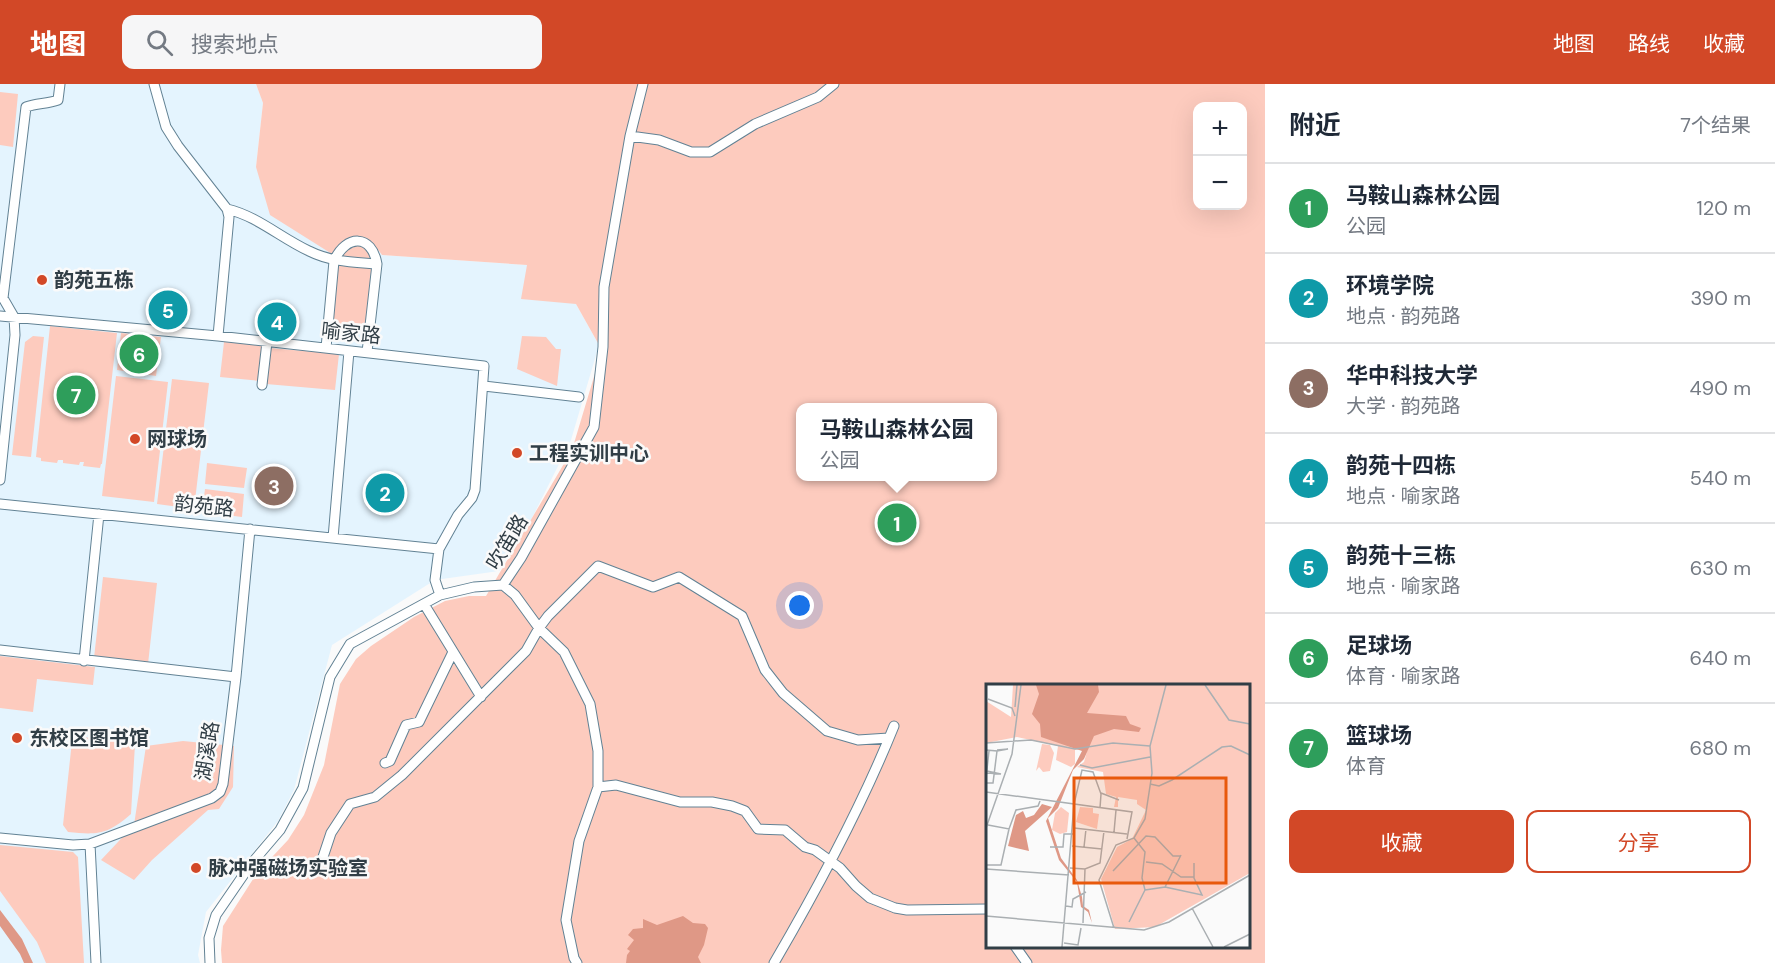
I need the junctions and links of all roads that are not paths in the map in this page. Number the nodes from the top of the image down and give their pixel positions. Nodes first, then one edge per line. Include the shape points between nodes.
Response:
1 (60, 84) edge
2 (154, 84) edge
3 (643, 84) edge
4 (834, 84) edge
5 (630, 136) junction
6 (226, 209) junction
7 (334, 261) junction
8 (377, 264) junction
9 (0, 316) edge
10 (14, 317) junction
11 (218, 336) junction
12 (267, 342) junction
13 (326, 348) junction
14 (349, 351) junction
15 (367, 352) junction
16 (262, 385) dead end
17 (483, 386) junction
18 (579, 397) dead end
19 (0, 480) edge
20 (0, 504) edge
21 (99, 514) junction
22 (250, 529) junction
23 (333, 538) junction
24 (439, 549) junction
25 (503, 585) junction
26 (440, 595) junction
27 (424, 604) junction
28 (539, 628) junction
29 (0, 650) edge
30 (453, 652) junction
31 (84, 661) junction
32 (236, 677) junction
33 (481, 697) junction
34 (894, 726) dead end
35 (889, 738) junction
36 (385, 763) dead end
37 (598, 787) junction
38 (0, 838) edge
39 (90, 844) junction
40 (323, 857) dead end
41 (831, 862) junction
42 (986, 909) edge
43 (1016, 948) edge
44 (96, 963) edge
45 (210, 963) edge
46 (577, 963) edge
47 (774, 963) edge
48 (1027, 963) edge

1 - 10 street via 58,100 26,107 3,298
2 - 6 street via 166,127
3 - 5 street, 吹笛路
4 - 5 street via 818,97 755,124 710,152 692,152 659,140
5 - 25 street, 吹笛路 via 604,287 603,347 594,427
6 - 7 street via 242,213 310,252
6 - 11 street via 229,218
7 - 8 street
7 - 8 street via 339,250 359,241 375,252
7 - 13 street
8 - 15 street
9 - 10 street, 喻家路
10 - 11 street, 喻家路
10 - 19 street
11 - 12 street, 喻家路
12 - 13 street, 喻家路
12 - 16 street
13 - 14 street, 喻家路
14 - 15 street, 喻家路
14 - 23 street
15 - 17 street, 喻家路 via 484,366
17 - 18 street
17 - 24 street via 475,490
20 - 21 street, 韵苑路
21 - 22 street, 韵苑路
21 - 31 street
22 - 23 street, 韵苑路
22 - 32 street, 湖溪路
23 - 24 street, 韵苑路
24 - 26 street via 435,580
25 - 26 street, 吹笛路
25 - 28 street
26 - 27 street, 吹笛路
27 - 30 street
27 - 45 street, 吹笛路 via 350,644 330,677 303,788 280,830 216,915 209,938
28 - 33 street via 526,651
28 - 35 street via 598,566 653,587 679,577 742,616 765,670 783,693 826,731 858,740
28 - 37 street via 564,652 590,704 598,751
29 - 31 street
30 - 33 street
30 - 36 street via 419,722 406,725 390,761
31 - 32 street
32 - 39 street, 湖溪路 via 220,792
33 - 40 street via 402,775 375,797 350,804 331,833
34 - 35 street
35 - 41 street
37 - 41 street via 616,785 680,802 732,806 745,811 758,829 785,830
37 - 46 street via 579,841 566,920
38 - 39 street
39 - 44 street
41 - 42 street via 870,898 894,908
41 - 47 street
43 - 48 street

